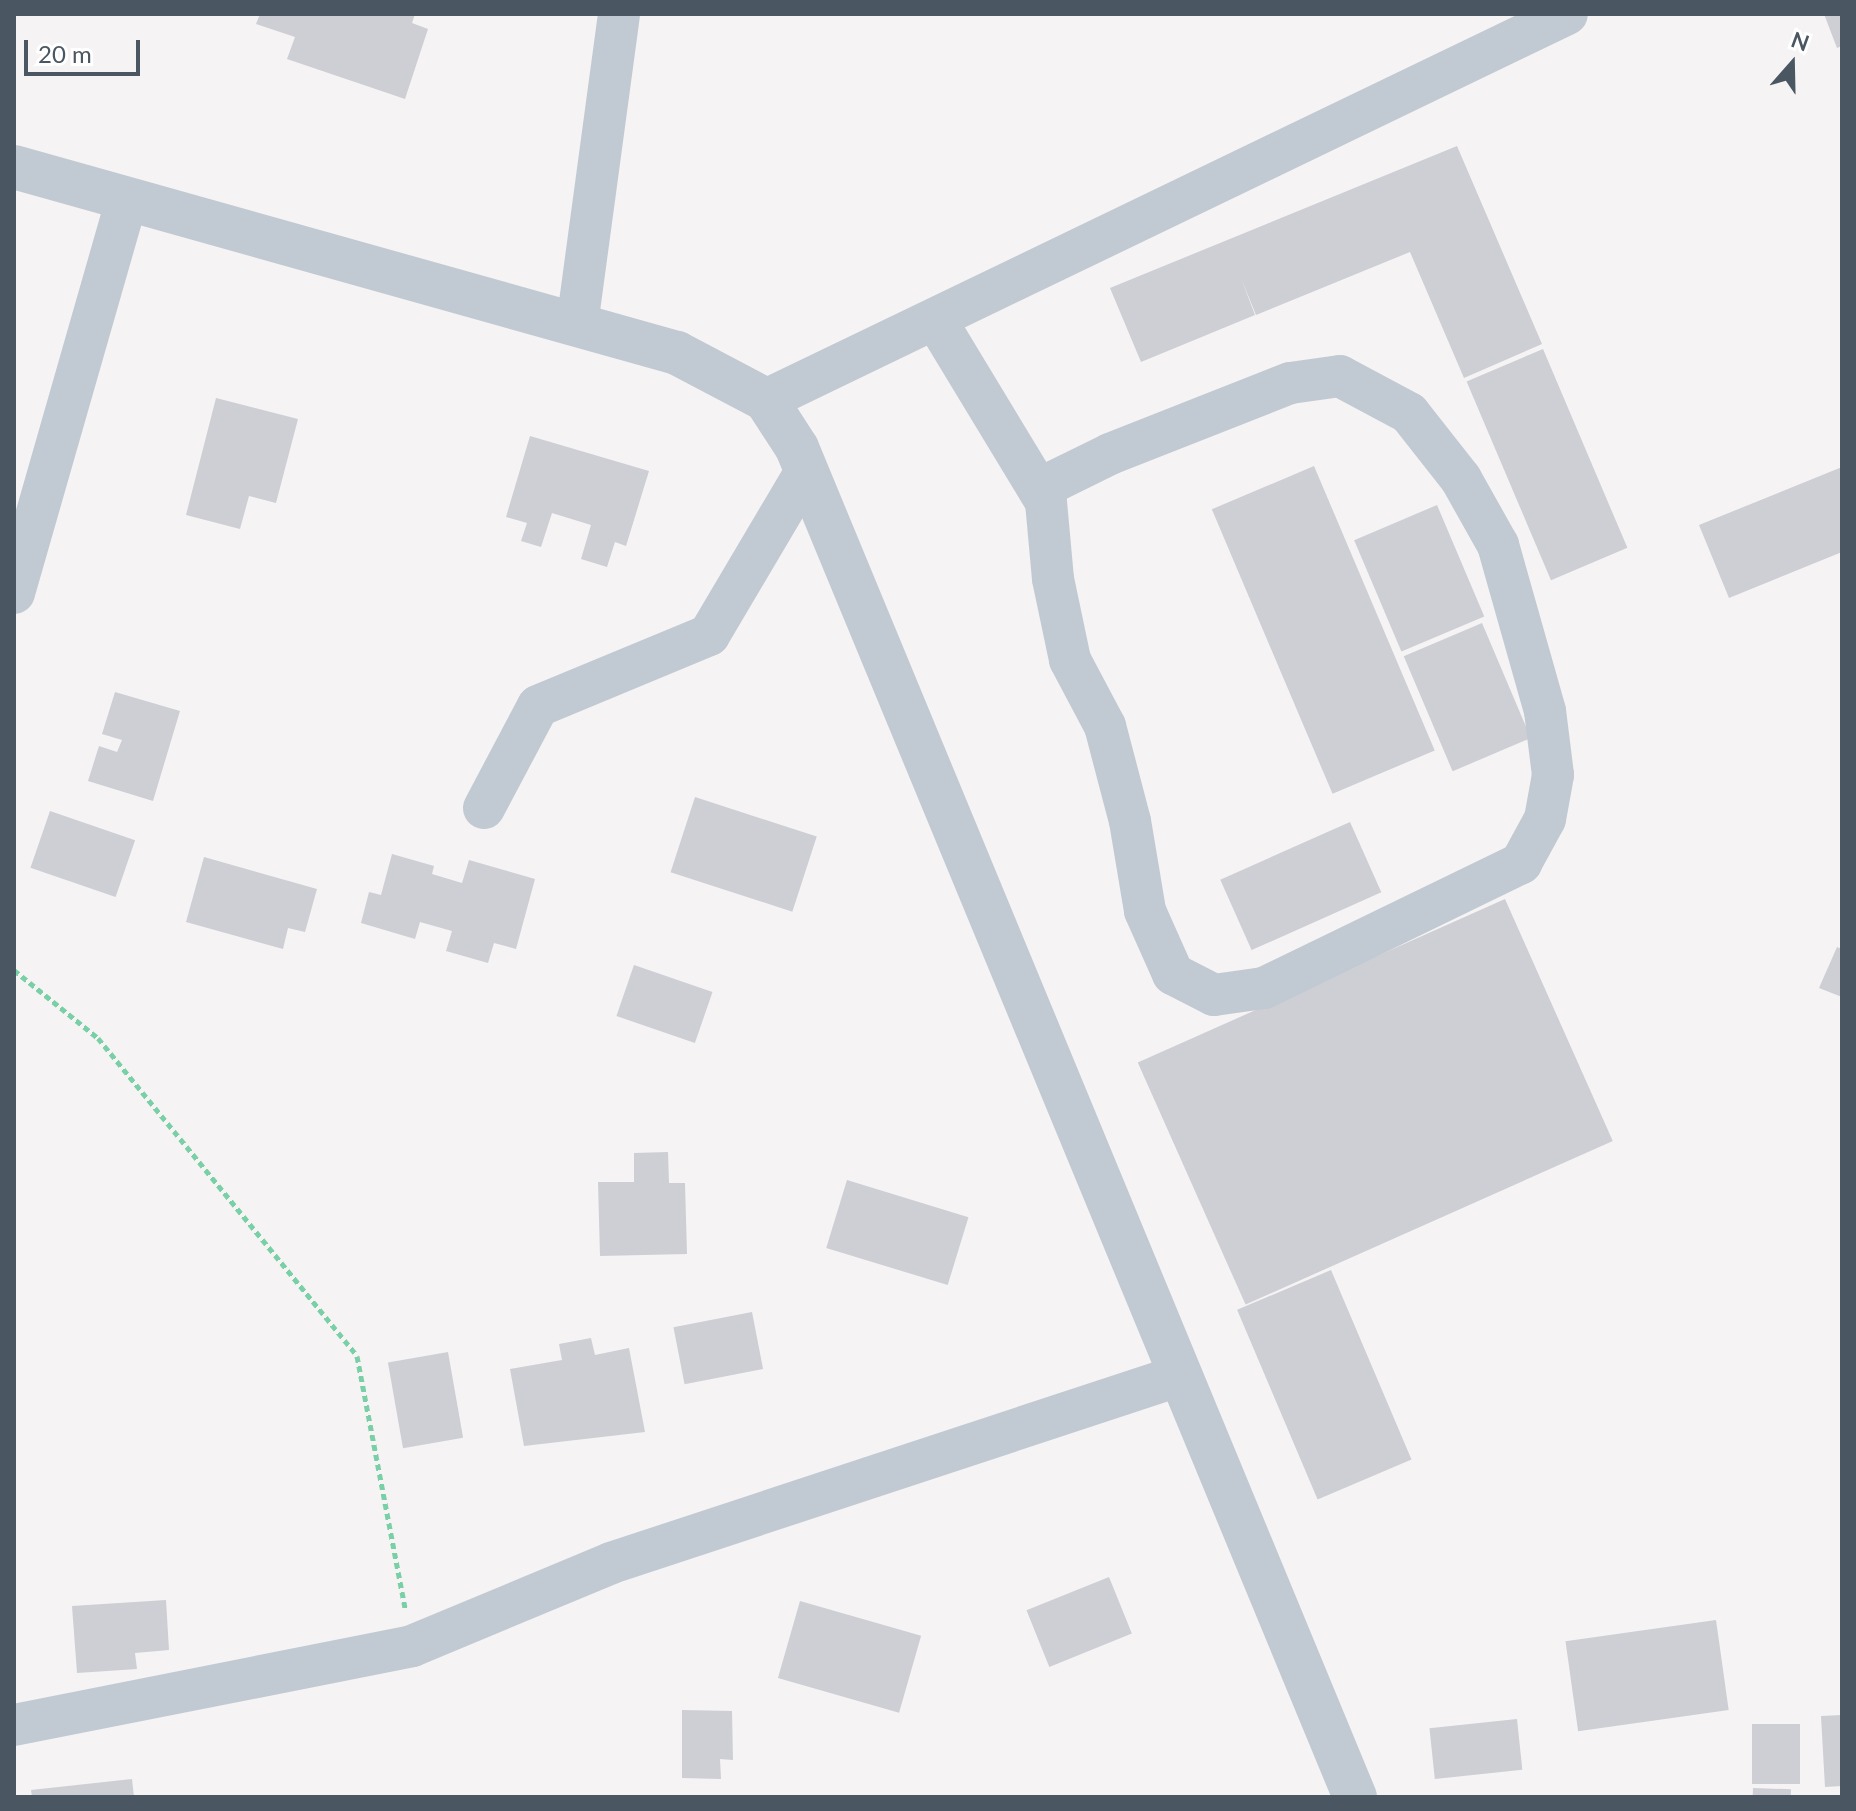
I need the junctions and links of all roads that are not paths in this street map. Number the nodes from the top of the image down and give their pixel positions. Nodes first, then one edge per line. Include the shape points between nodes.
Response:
1 (619, 14) edge
2 (1567, 14) edge
3 (14, 167) edge
4 (127, 199) junction
5 (937, 322) junction
6 (577, 325) junction
7 (766, 400) junction
8 (806, 471) junction
9 (1039, 489) junction
10 (14, 593) edge
11 (484, 808) dead end
12 (1181, 1375) junction
13 (14, 1725) edge
14 (1355, 1797) edge

1 - 6 street
2 - 5 street
3 - 4 street
4 - 6 street
4 - 10 street
5 - 7 street
5 - 9 street
6 - 7 street via 677,353
7 - 8 street
8 - 11 street via 709,635 538,706
8 - 12 street
9 - 9 street via 1046,502 1053,579 1070,660 1105,726 1130,821 1145,911 1173,974 1214,995 1264,988 1521,863 1545,819 1553,775 1545,711 1498,545 1461,479 1409,413 1340,376 1290,383 1110,454
12 - 13 street via 611,1563 412,1646
12 - 14 street

